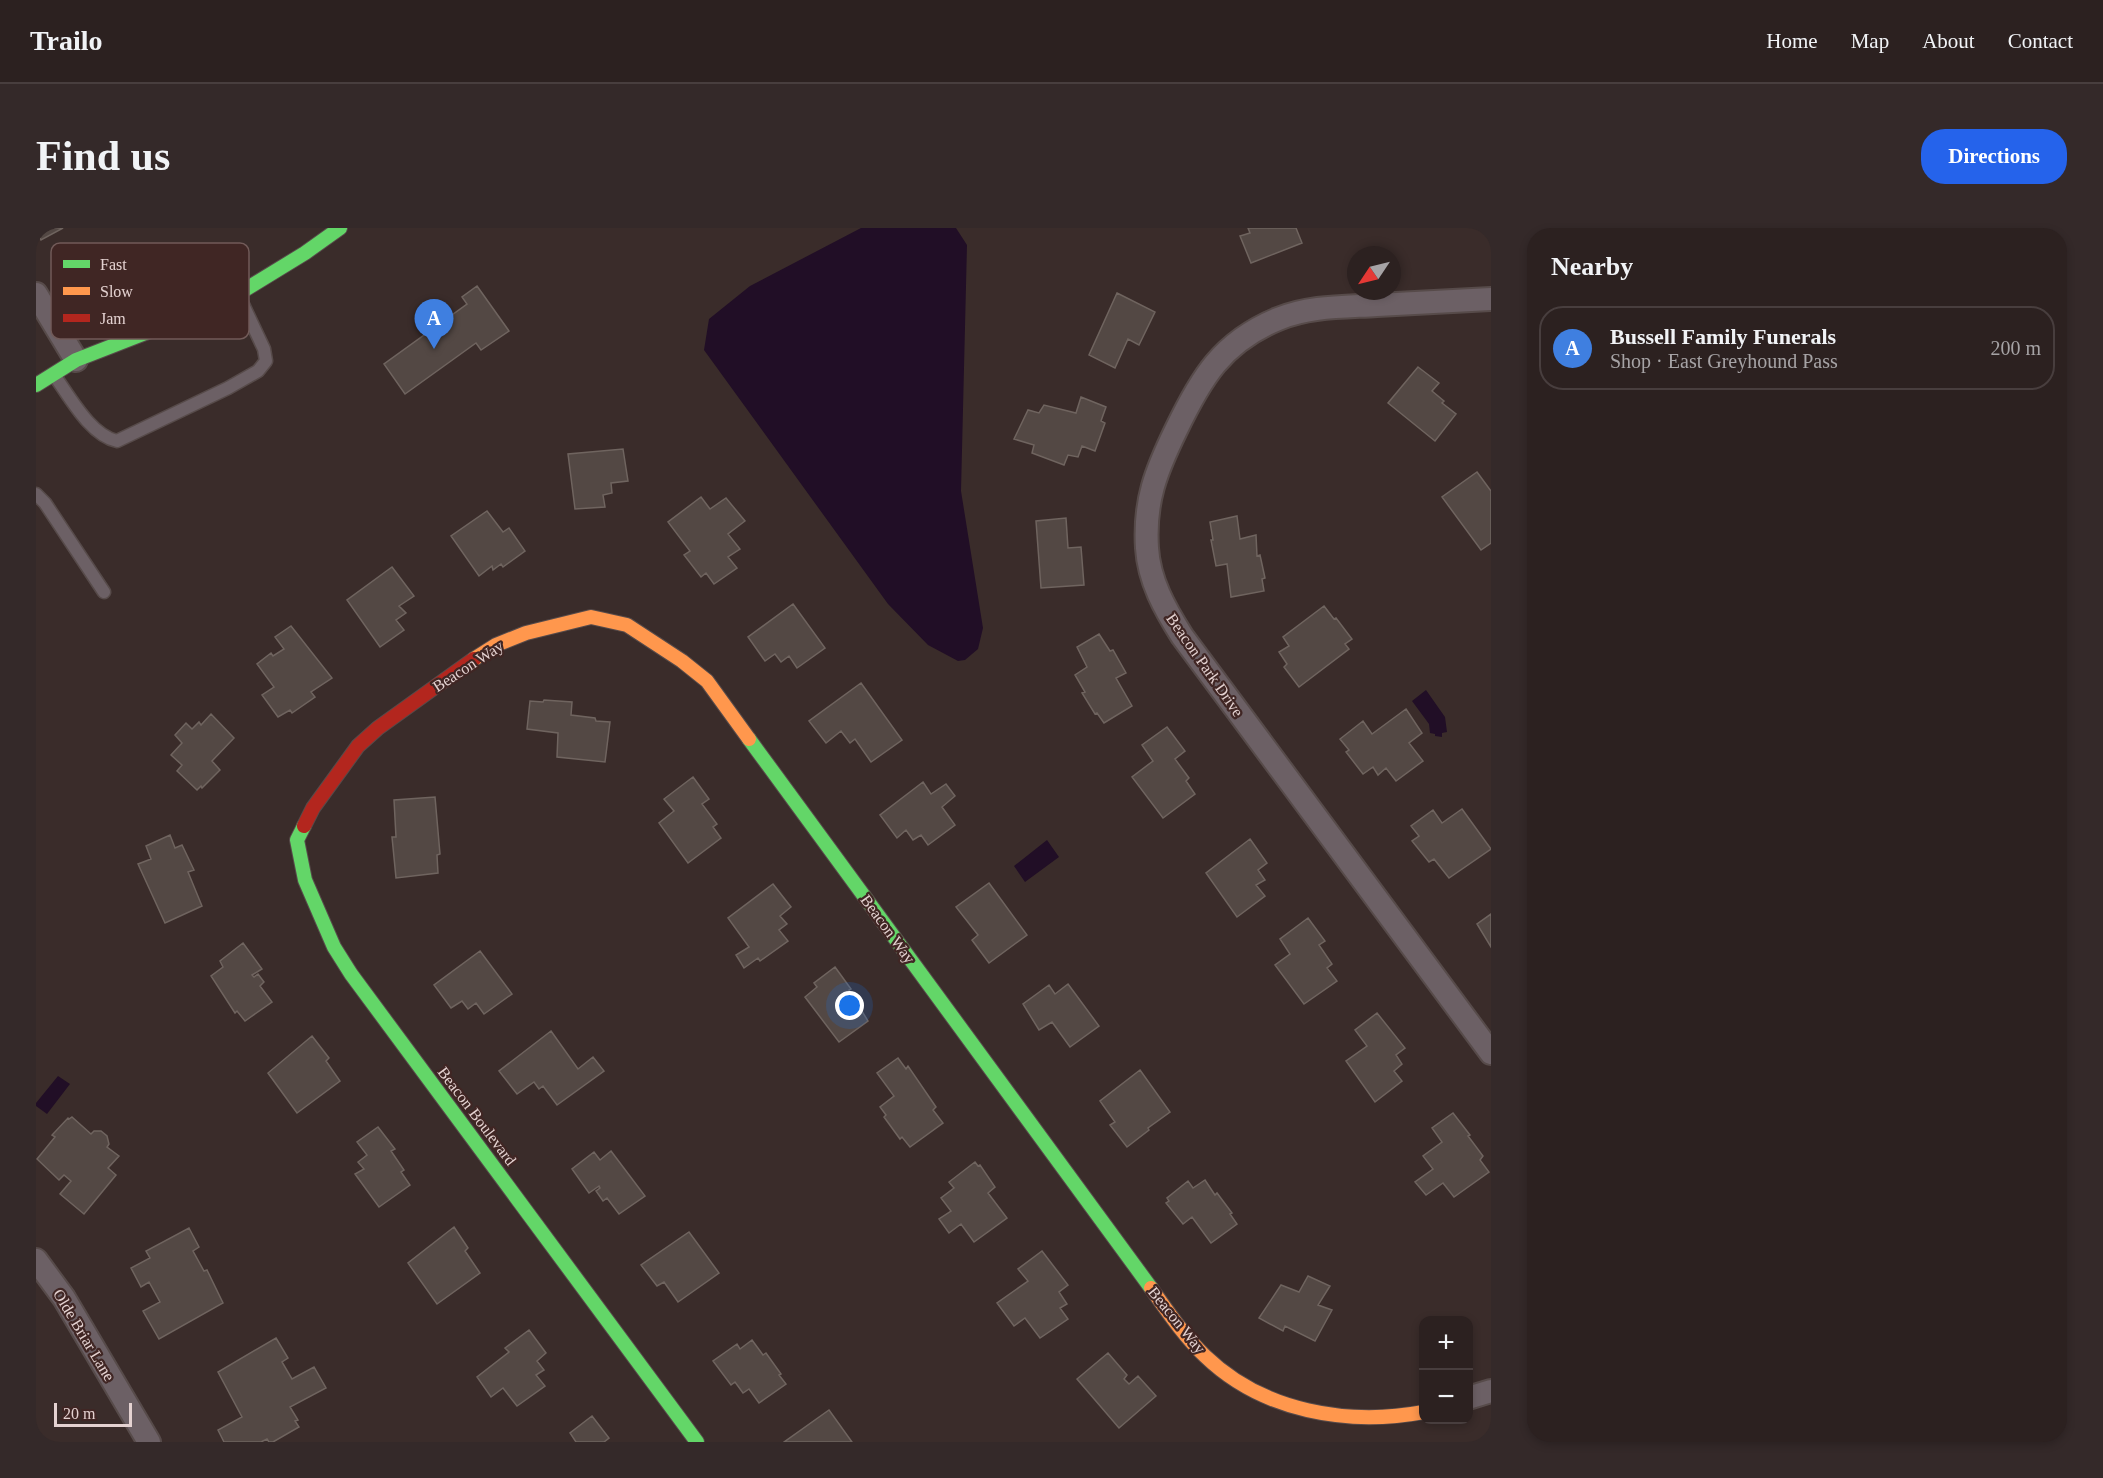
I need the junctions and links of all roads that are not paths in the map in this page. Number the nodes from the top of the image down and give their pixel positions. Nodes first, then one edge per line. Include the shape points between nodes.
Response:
1 (340, 228) edge
2 (249, 287) edge
3 (36, 294) edge
4 (1491, 299) edge
5 (249, 317) edge
6 (51, 319) edge
7 (63, 339) edge
8 (130, 339) edge
9 (76, 360) junction
10 (53, 374) junction
11 (36, 385) edge
12 (36, 494) edge
13 (104, 591) dead end
14 (327, 790) joint
15 (1491, 1053) edge
16 (36, 1260) edge
17 (1491, 1391) edge
18 (1473, 1396) edge
19 (1419, 1413) edge
20 (149, 1442) edge
21 (697, 1442) edge

1 - 2 street
3 - 6 street
4 - 15 street, Beacon Park Drive via 1314,309 1280,318 1243,339 1214,364 1197,387 1150,489 1146,525 1154,583 1182,636
5 - 10 lane via 266,361 258,372 117,441 95,431
7 - 9 street
8 - 9 street
9 - 10 street
10 - 11 street
12 - 13 lane
14 - 19 street, Beacon Way via 358,746 496,645 526,633 591,617 627,625 707,681 1176,1323 1207,1358 1247,1386 1316,1413 1385,1419
14 - 21 street, Beacon Boulevard via 297,840 305,880 334,947
16 - 20 street, Olde Briar Lane via 64,1298
17 - 18 street

